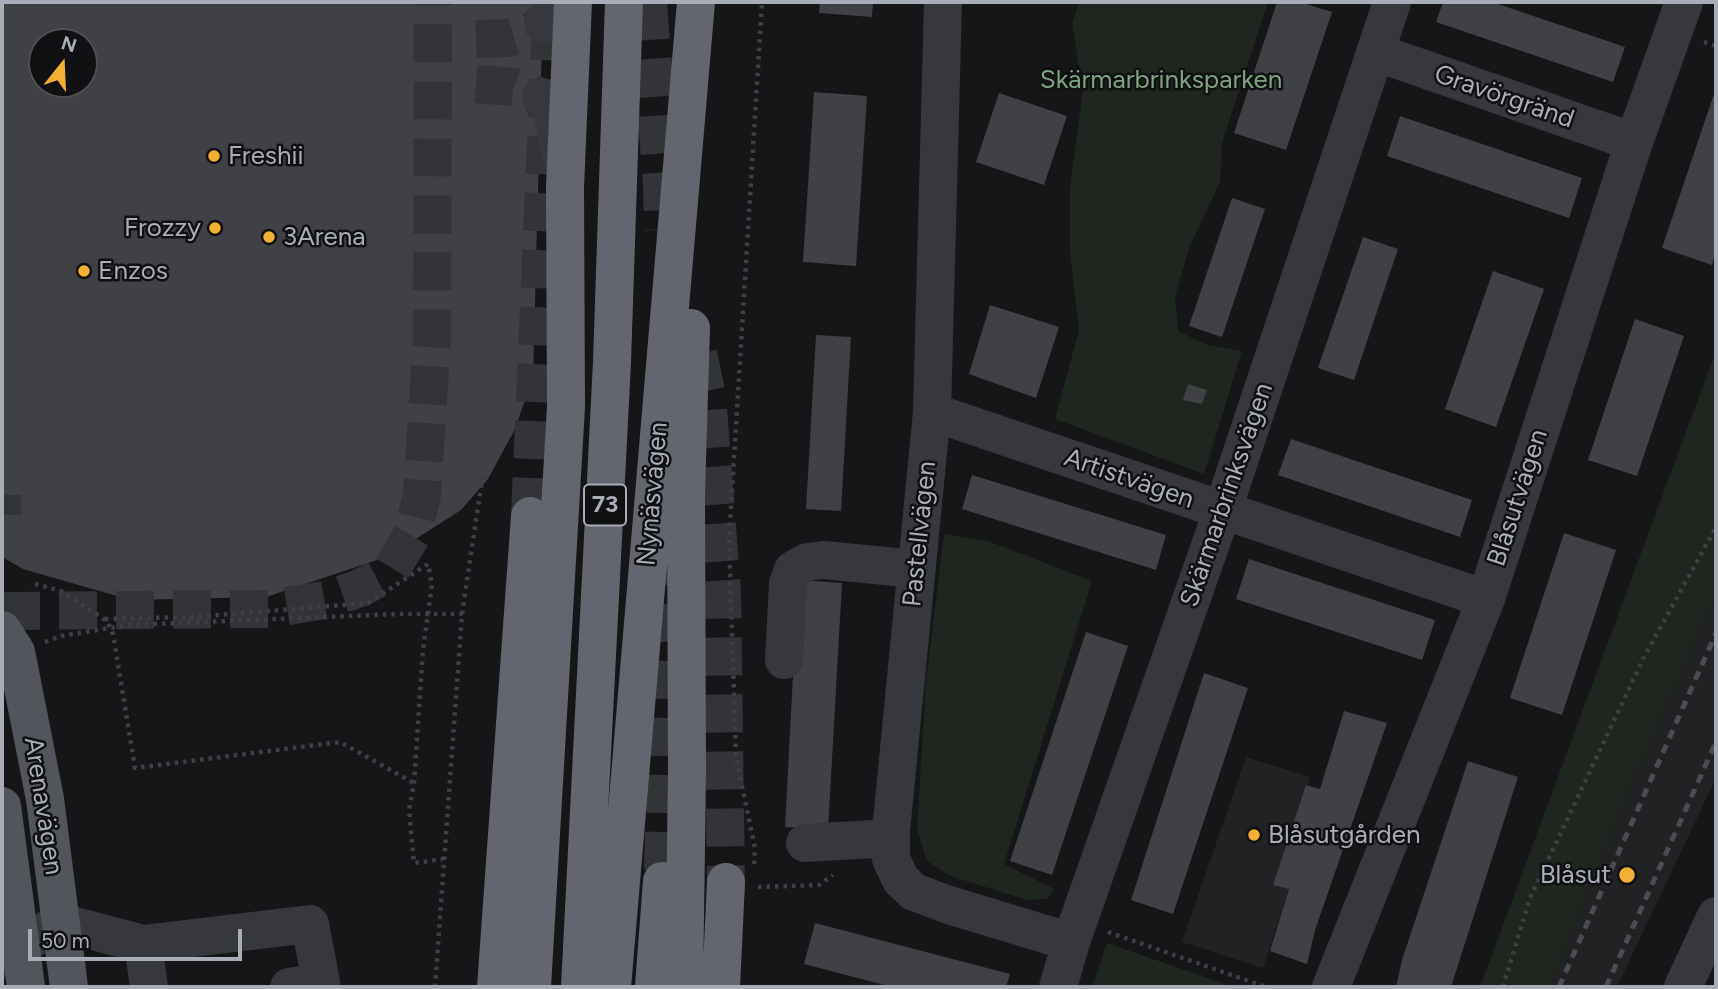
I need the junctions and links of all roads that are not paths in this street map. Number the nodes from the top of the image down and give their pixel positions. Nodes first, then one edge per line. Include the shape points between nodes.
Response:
1 (698, 2) edge
2 (943, 2) edge
3 (1392, 2) edge
4 (1685, 2) edge
5 (622, 8) edge
6 (557, 9) edge
7 (1375, 52) junction
8 (541, 97) dead end
9 (1634, 142) junction
10 (565, 187) junction
11 (932, 412) junction
12 (1222, 512) junction
13 (530, 516) tunnel mouth
14 (916, 569) junction
15 (1486, 599) junction
16 (9, 641) edge
17 (784, 660) dead end
18 (2, 806) edge
19 (891, 838) junction
20 (805, 843) dead end
21 (663, 870) tunnel mouth
22 (747, 885) tunnel mouth
23 (1716, 916) edge
24 (59, 922) junction
25 (1075, 932) junction
26 (143, 944) junction
27 (11, 952) edge
28 (26, 987) edge
29 (69, 987) edge
30 (149, 987) edge
31 (289, 987) edge
32 (496, 987) edge
33 (531, 987) edge
34 (579, 987) edge
35 (612, 987) edge
36 (654, 987) edge
37 (684, 987) edge
38 (721, 987) edge
39 (1058, 987) edge
40 (1331, 987) edge
41 (1683, 987) edge

1 - 35 highway, Nynäsvägen / 73
1 - 37 highway via 686,493
2 - 11 street, Pastellvägen
3 - 7 street, Skärmarbrinksvägen
4 - 9 street, Blåsutvägen
5 - 34 highway, Nynäsvägen / 73 via 612,362
6 - 10 highway
7 - 9 street, Gravörgränd
7 - 12 street, Skärmarbrinksvägen
8 - 10 street via 554,116
9 - 15 street, Blåsutvägen
10 - 33 highway via 566,407
11 - 12 street, Artistvägen
11 - 14 street, Pastellvägen
12 - 15 street, Artistvägen
12 - 25 street, Skärmarbrinksvägen
13 - 32 highway
14 - 17 street via 824,560 793,570
14 - 19 street, Pastellvägen
15 - 40 street, Blåsutvägen
16 - 24 main road, Arenavägen via 45,799
18 - 27 main road, Arenavägen
19 - 20 street
19 - 25 street, Pastellvägen via 891,859 901,880 914,892 949,905
21 - 36 highway
22 - 38 highway
23 - 41 street
24 - 26 street
24 - 27 street
24 - 29 main road, Arenavägen
25 - 39 street, Skärmarbrinksvägen
26 - 30 street
26 - 31 street via 310,924 321,982
27 - 28 main road, Arenavägen

